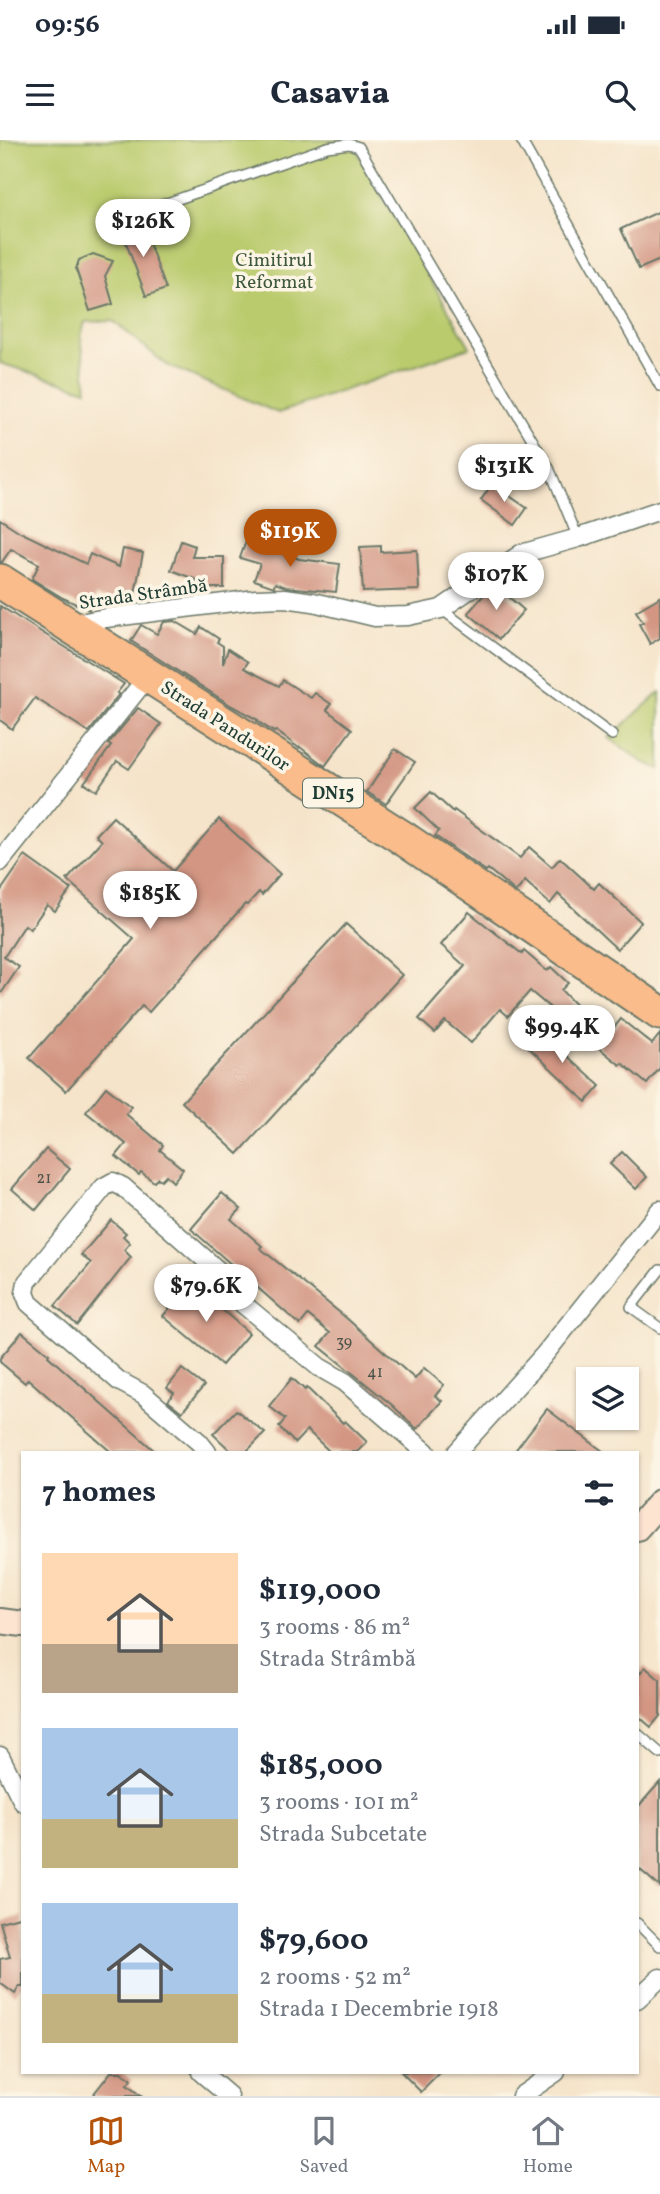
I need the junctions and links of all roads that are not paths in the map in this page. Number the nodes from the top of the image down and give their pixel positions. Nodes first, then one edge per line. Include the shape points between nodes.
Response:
1 (522, 140) edge
2 (124, 218) dead end
3 (660, 386) edge
4 (660, 510) edge
5 (578, 538) junction
6 (0, 581) edge
7 (442, 609) junction
8 (68, 625) junction
9 (149, 675) junction
10 (612, 735) dead end
11 (0, 862) edge
12 (660, 1013) edge
13 (660, 1210) edge
14 (660, 1270) edge
15 (660, 1328) edge
16 (206, 1451) edge
17 (425, 1451) edge
18 (458, 1451) edge
19 (660, 1502) edge
20 (639, 1526) edge
21 (0, 1621) edge
22 (21, 1624) edge
23 (639, 1735) edge
24 (660, 1753) edge
25 (0, 1756) edge
26 (21, 1798) edge
27 (639, 1925) edge
28 (660, 1946) edge
29 (660, 1978) edge
30 (639, 1997) edge
31 (203, 2074) edge
32 (553, 2074) edge
33 (229, 2096) edge
34 (521, 2096) edge

1 - 3 lane
2 - 5 lane via 327,147 359,147 549,468
4 - 5 street, Strada Strâmbă
5 - 7 street, Strada Strâmbă via 521,554
6 - 8 highway, Strada Pandurilor / DN15
7 - 8 street, Strada Strâmbă via 375,617 313,602 256,599
7 - 10 lane
8 - 9 highway, Strada Pandurilor / DN15
9 - 11 street
9 - 12 highway, Strada Pandurilor / DN15 via 403,838
13 - 18 street via 544,1355
14 - 15 lane via 631,1307
16 - 17 street via 29,1303 25,1293 27,1282 104,1187 113,1182 223,1275 243,1304
19 - 20 main road
21 - 22 main road
23 - 24 lane
25 - 26 street
27 - 28 lane
29 - 30 street
31 - 33 street
32 - 34 street

